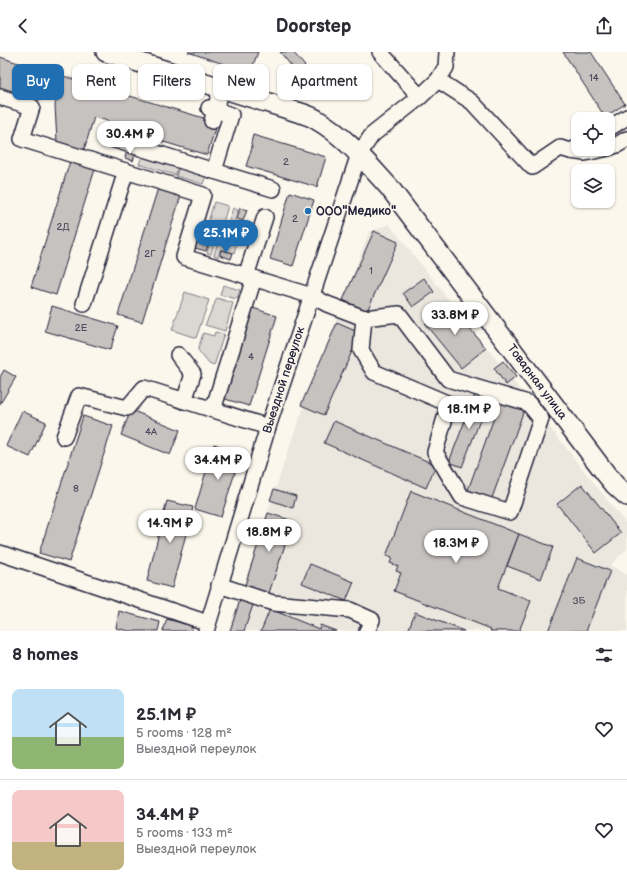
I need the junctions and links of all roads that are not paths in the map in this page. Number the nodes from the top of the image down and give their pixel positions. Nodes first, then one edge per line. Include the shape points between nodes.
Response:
1 (106, 52) edge
2 (380, 52) edge
3 (447, 52) edge
4 (438, 80) junction
5 (213, 85) edge
6 (0, 97) edge
7 (420, 97) junction
8 (214, 100) edge
9 (258, 100) edge
10 (627, 117) edge
11 (615, 125) edge
12 (627, 139) edge
13 (115, 140) dead end
14 (615, 145) edge
15 (571, 149) edge
16 (359, 154) junction
17 (126, 171) junction
18 (214, 171) junction
19 (273, 190) dead end
20 (264, 217) dead end
21 (250, 277) junction
22 (312, 296) junction
23 (84, 304) dead end
24 (364, 318) junction
25 (178, 355) dead end
26 (184, 401) junction
27 (213, 410) junction
28 (268, 427) junction
29 (64, 437) dead end
30 (627, 496) edge
31 (0, 553) edge
32 (220, 585) junction
33 (207, 627) edge
34 (367, 631) edge

1 - 5 main road, Товарная улица
2 - 7 street
3 - 4 street via 446,67
4 - 7 street, Выездной переулок
4 - 15 street via 472,102 532,167 560,148
6 - 17 street via 32,107 22,139
7 - 16 street, Выездной переулок via 372,135
8 - 18 street via 210,115 231,115
9 - 16 main road, Товарная улица via 316,119 329,127
10 - 11 street
12 - 14 street
13 - 18 street
16 - 22 street, Выездной переулок
16 - 30 main road, Товарная улица via 390,187 606,474
17 - 21 street via 203,195 184,257
17 - 23 street
18 - 19 street
20 - 21 street
21 - 22 street
21 - 27 street
22 - 24 street
22 - 28 street, Выездной переулок
24 - 24 street via 361,350 374,372 449,404 435,452 462,497 510,512 540,419 528,403 448,379 399,314
25 - 26 street via 193,374
26 - 27 street
26 - 29 street via 144,388 127,408 79,396
27 - 28 street
28 - 32 street, Выездной переулок
31 - 33 street
32 - 33 street, Выездной переулок
32 - 34 street via 274,602 350,610 372,620

